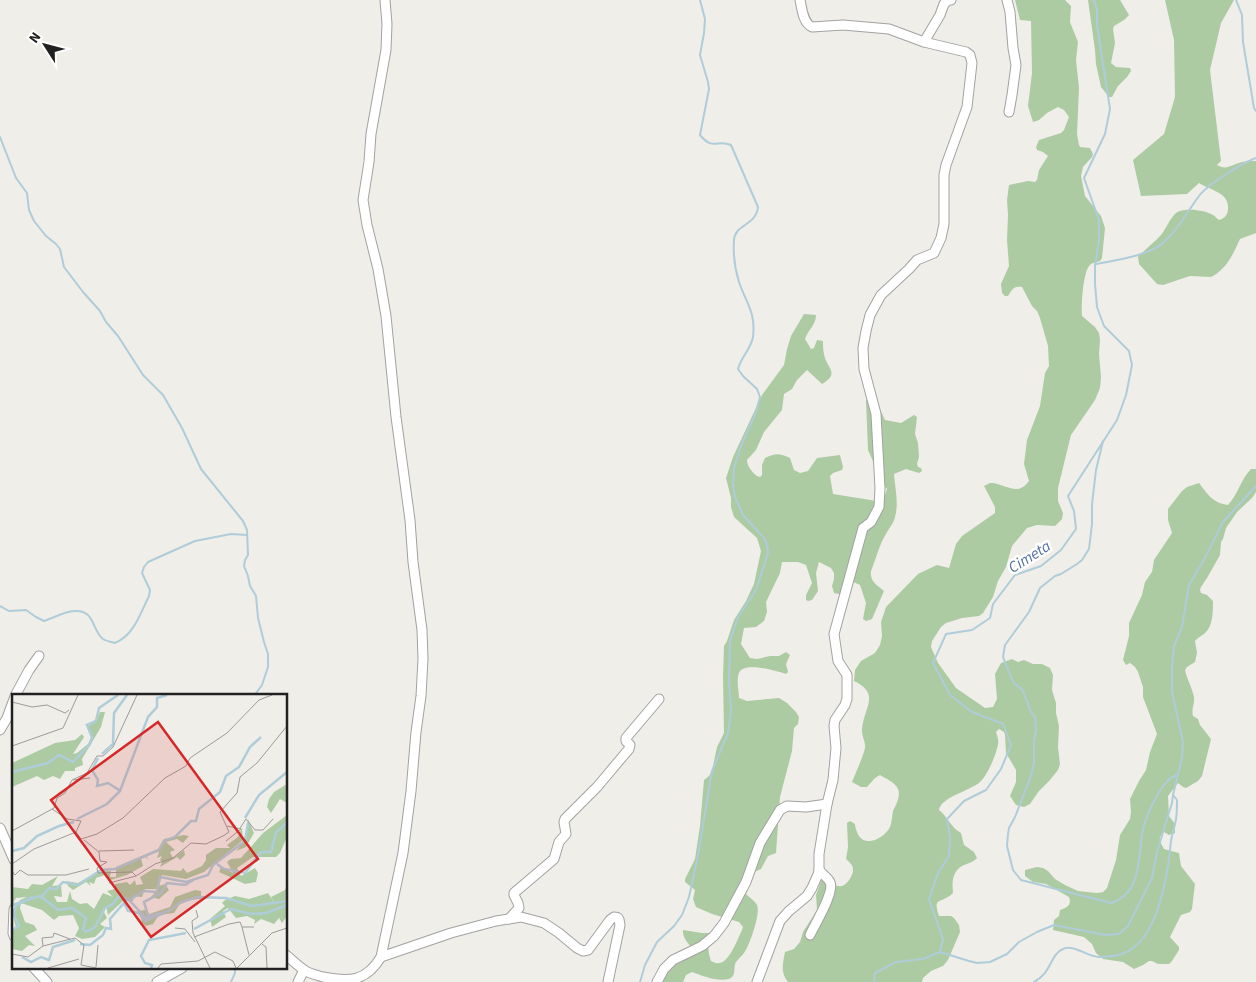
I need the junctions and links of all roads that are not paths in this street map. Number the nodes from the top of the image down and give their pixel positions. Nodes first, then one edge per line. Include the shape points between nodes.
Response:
1 (385, 0) edge
2 (800, 0) edge
3 (952, 0) edge
4 (1007, 0) edge
5 (924, 42) junction
6 (1009, 112) dead end
7 (39, 656) dead end
8 (15, 694) edge
9 (659, 699) dead end
10 (12, 703) edge
11 (0, 730) edge
12 (827, 804) junction
13 (0, 828) edge
14 (12, 855) edge
15 (819, 870) junction
16 (508, 919) junction
17 (810, 935) dead end
18 (288, 956) edge
19 (381, 957) junction
20 (36, 970) edge
21 (178, 970) edge
22 (304, 970) junction
23 (47, 982) edge
24 (157, 982) edge
25 (298, 982) edge
26 (608, 982) edge
27 (657, 982) edge
28 (757, 982) edge

1 - 19 street via 386,50 363,200 386,316 423,659 403,853
2 - 5 street via 808,26 876,27
3 - 5 street via 944,4
4 - 6 street via 1016,65
5 - 12 street via 970,55 967,108 946,165 944,224 939,245 934,253 917,260 881,295 866,331 864,369 876,414 879,507 871,522 863,528 834,634 838,661 847,675 847,699 835,720 834,770
7 - 8 street
9 - 16 street via 626,738 630,749 564,819 566,834 559,842 554,859 514,893 518,908
10 - 11 street
12 - 15 street
12 - 27 street via 787,806 780,810 760,843 746,882 724,923 702,946 673,960
13 - 14 street
15 - 17 street via 831,884 831,889
15 - 28 street via 807,896 780,921
16 - 19 street
16 - 26 street via 521,917 544,923 583,951 588,950 610,920 619,918
18 - 22 street
19 - 22 street via 366,975 351,980 333,979
20 - 23 street
21 - 24 street
22 - 25 street

